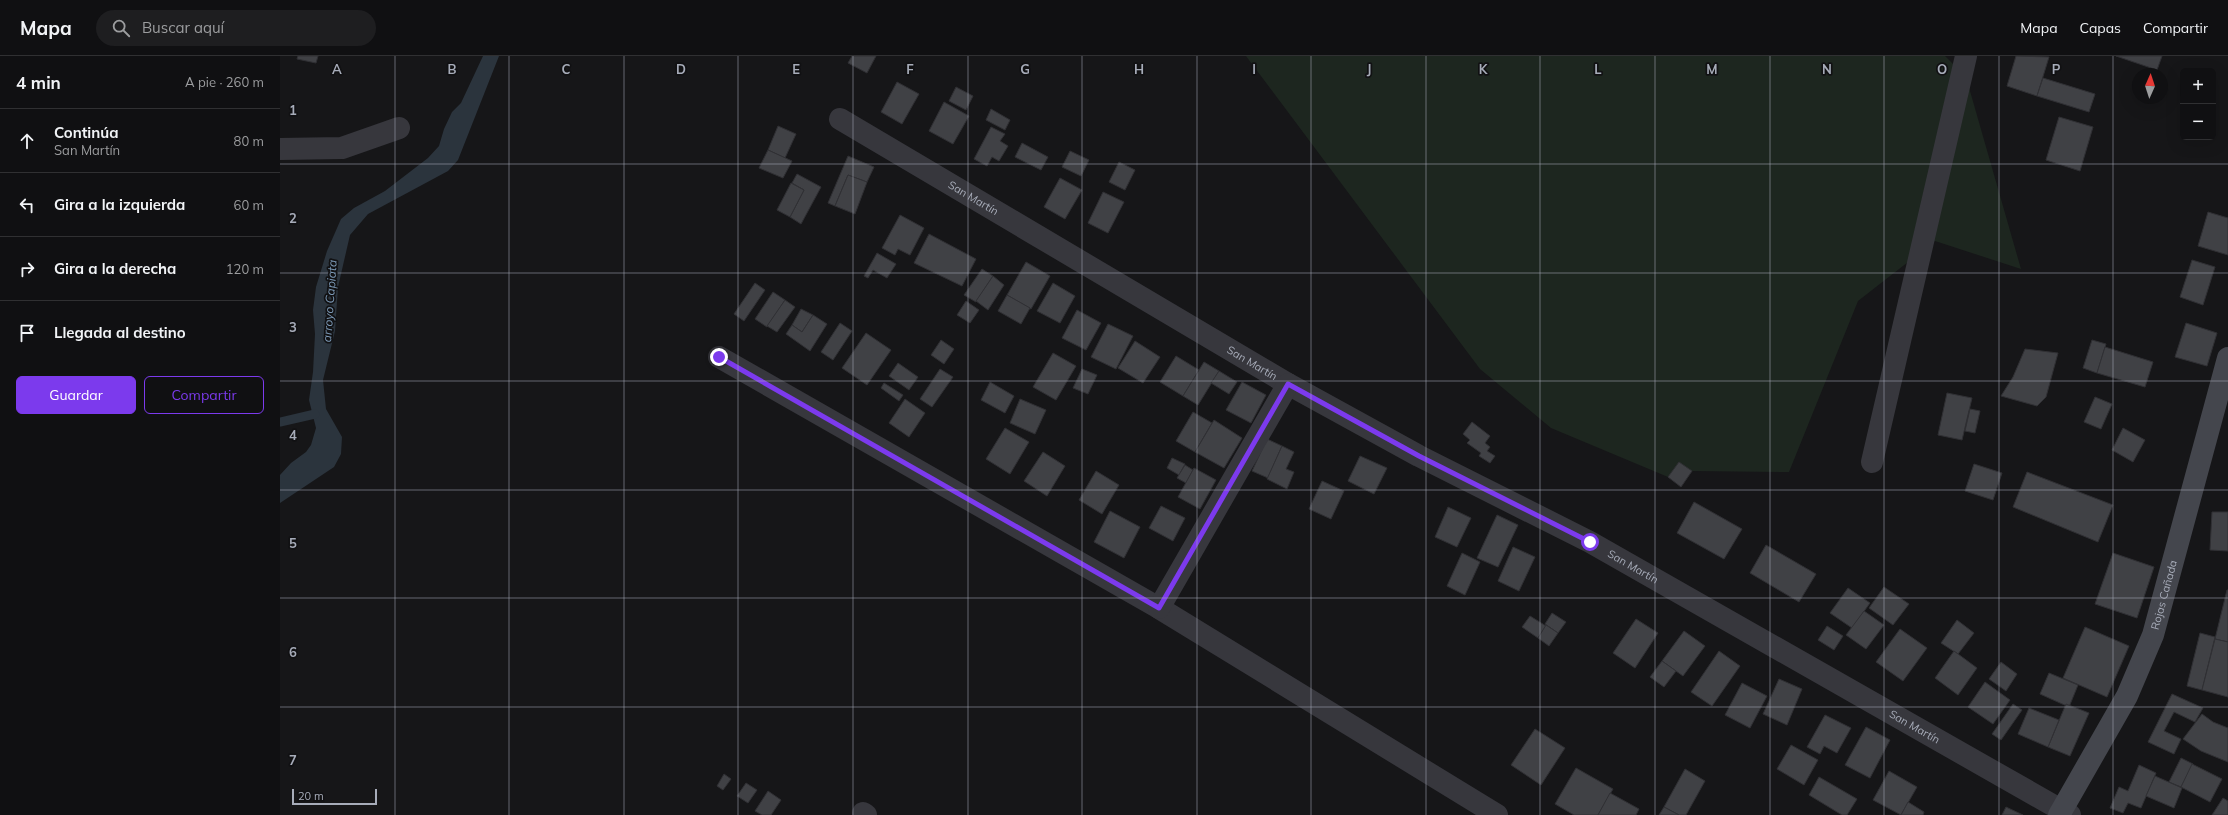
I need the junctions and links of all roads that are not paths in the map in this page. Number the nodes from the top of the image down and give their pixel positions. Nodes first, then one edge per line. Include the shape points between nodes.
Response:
1 (1966, 56) edge
2 (840, 119) dead end
3 (399, 128) dead end
4 (280, 150) edge
5 (719, 357) dead end
6 (2228, 358) edge
7 (1288, 384) junction
8 (1872, 462) dead end
9 (1159, 608) junction
10 (2063, 813) edge
11 (1497, 815) edge

1 - 8 street
2 - 7 street, San Martín
3 - 4 street via 342,148
5 - 9 street
6 - 10 main road, Rojas Cañada via 2153,635 2128,696
7 - 9 street
7 - 10 street, San Martín via 1419,456 1590,542
9 - 11 street

